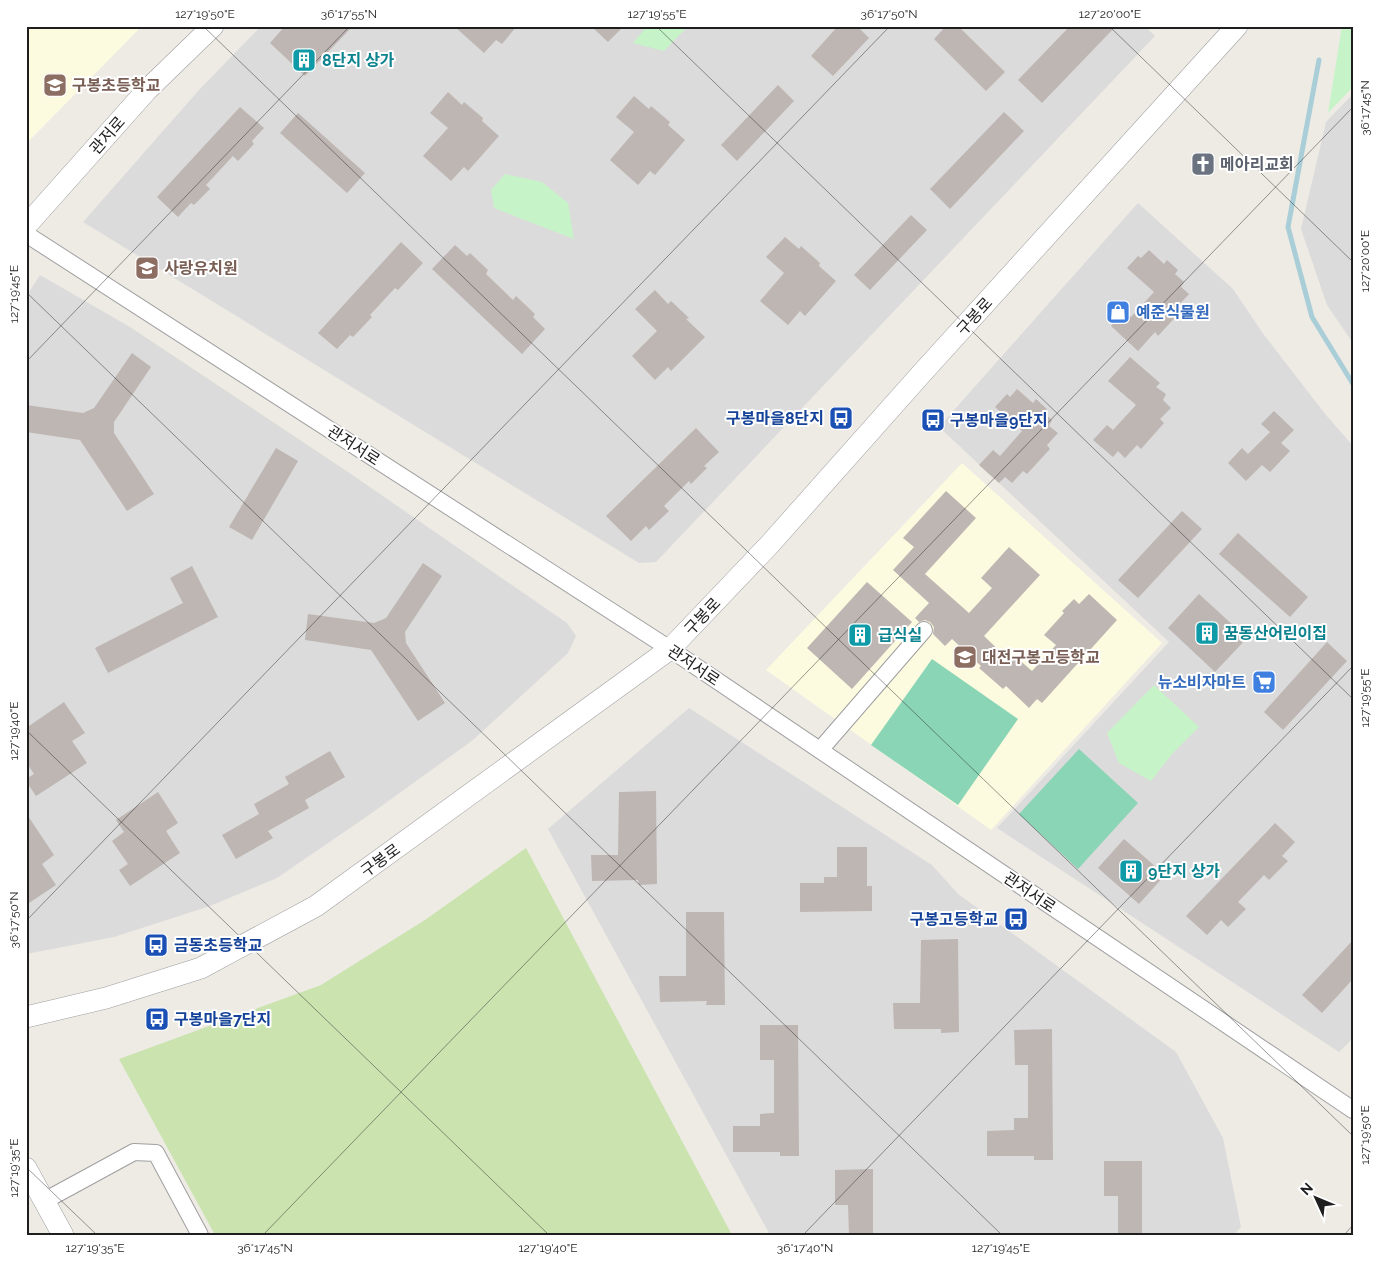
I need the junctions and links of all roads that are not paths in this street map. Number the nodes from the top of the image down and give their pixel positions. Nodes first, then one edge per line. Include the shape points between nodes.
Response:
1 (213, 26) edge
2 (1237, 26) edge
3 (26, 226) edge
4 (26, 234) edge
5 (924, 630) dead end
6 (670, 649) junction
7 (820, 750) junction
8 (26, 1017) edge
9 (1353, 1110) edge
10 (26, 1168) edge
11 (44, 1201) junction
12 (63, 1235) edge
13 (200, 1235) edge

1 - 3 street, 관저로 via 147,90
2 - 6 street, 구봉로 via 770,544
4 - 6 street, 관저서로
5 - 7 street
6 - 7 street, 관저서로
6 - 8 street, 구봉로 via 316,906 201,968 106,998
7 - 9 street, 관저서로
10 - 11 street
11 - 12 street
11 - 13 street via 134,1152 156,1153

